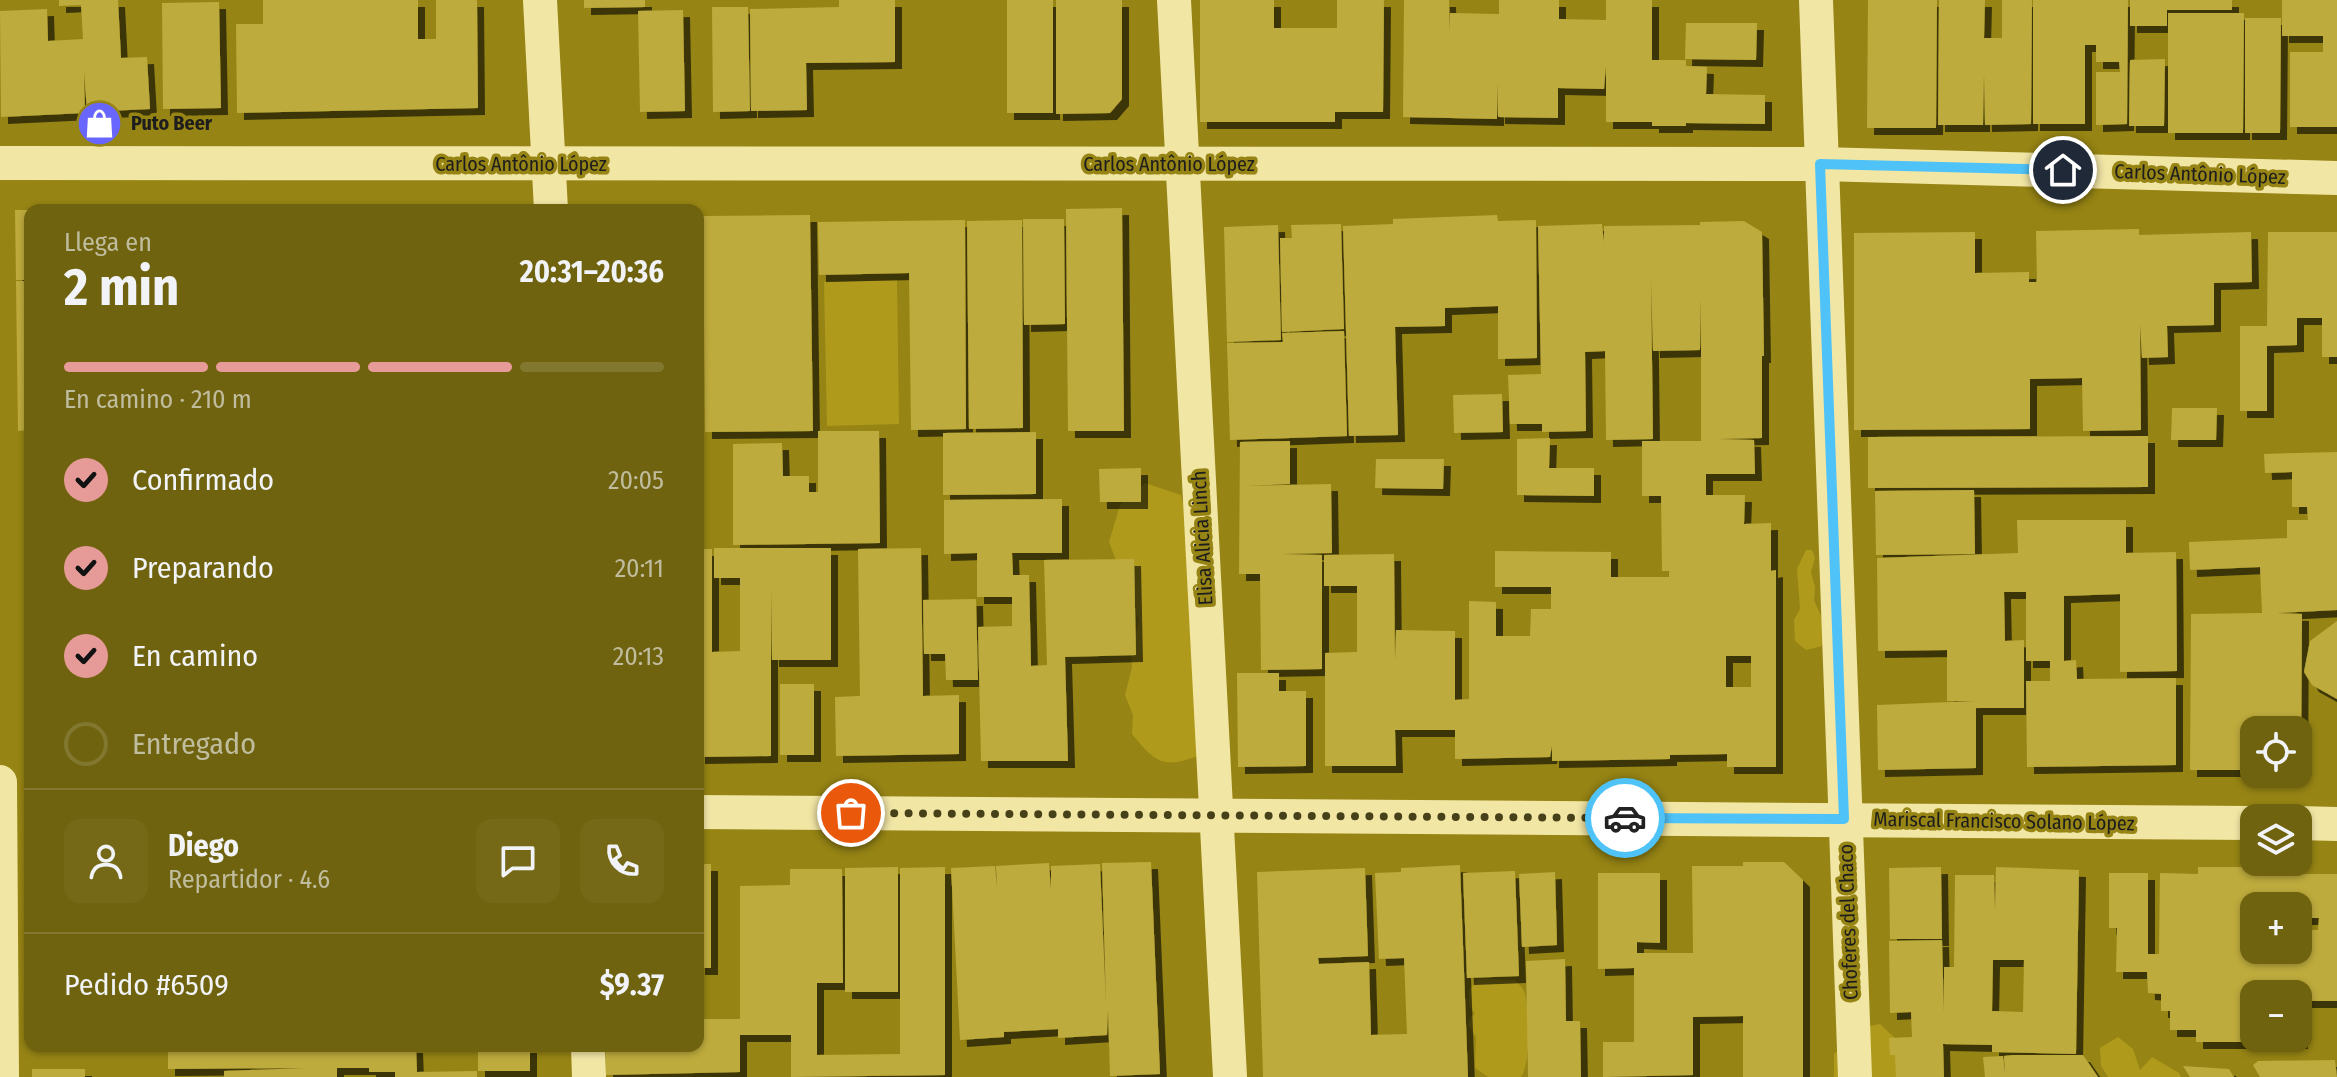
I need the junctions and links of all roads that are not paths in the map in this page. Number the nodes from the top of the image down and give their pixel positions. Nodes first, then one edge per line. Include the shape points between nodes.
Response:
1 (540, 0) edge
2 (1174, 0) edge
3 (1816, 0) edge
4 (0, 163) edge
5 (549, 164) junction
6 (1820, 164) junction
7 (1182, 165) junction
8 (2337, 178) edge
9 (551, 204) edge
10 (0, 782) edge
11 (0, 807) edge
12 (24, 807) edge
13 (704, 812) edge
14 (1218, 816) junction
15 (1844, 819) junction
16 (2240, 823) edge
17 (2312, 823) edge
18 (2337, 824) edge
19 (588, 1052) edge
20 (2, 1077) edge
21 (589, 1077) edge
22 (1230, 1077) edge
23 (1855, 1077) edge

1 - 5 street
2 - 7 street, Elisa Alicia Linch
3 - 6 street, Choferes del Chaco
4 - 5 street, Carlos Antônio López
5 - 7 street, Carlos Antônio López
5 - 9 street
6 - 7 street, Carlos Antônio López
6 - 8 street, Carlos Antônio López
6 - 15 street, Choferes del Chaco
7 - 14 street, Elisa Alicia Linch
10 - 11 street
11 - 12 street
11 - 20 street
13 - 14 street, Mariscal Francisco Solano López
14 - 15 street, Mariscal Francisco Solano López
14 - 22 street, Elisa Alicia Linch
15 - 16 street, Mariscal Francisco Solano López
15 - 23 street, Choferes del Chaco
17 - 18 street
19 - 21 street

